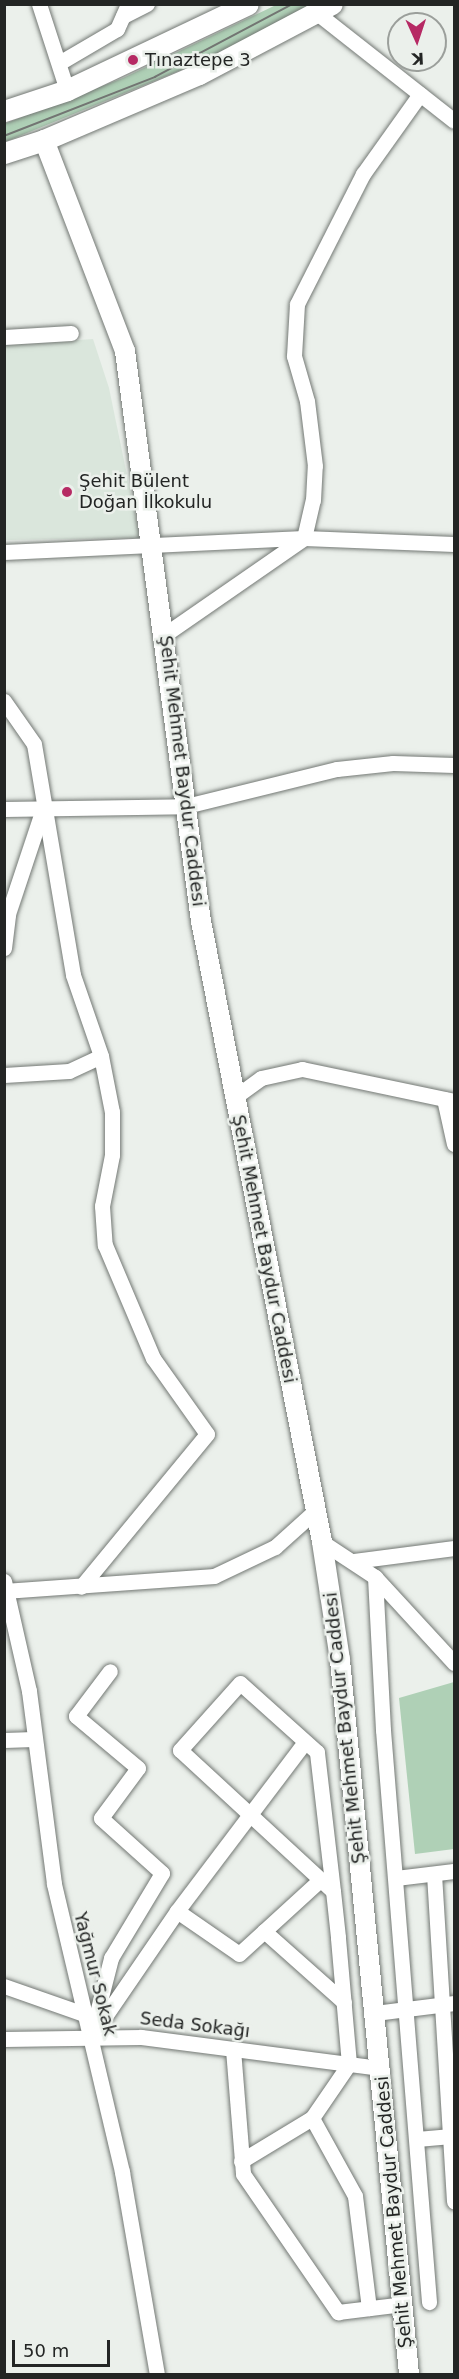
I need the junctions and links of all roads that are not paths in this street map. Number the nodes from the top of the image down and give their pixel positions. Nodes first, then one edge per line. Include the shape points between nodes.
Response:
1 (39, 4) edge
2 (147, 4) edge
3 (248, 4) edge
4 (324, 9) edge
5 (125, 10) edge
6 (59, 63) junction
7 (68, 90) junction
8 (420, 94) junction
9 (4, 111) edge
10 (454, 121) edge
11 (44, 140) junction
12 (4, 153) edge
13 (71, 333) dead end
14 (4, 337) edge
15 (304, 538) junction
16 (454, 544) edge
17 (153, 547) junction
18 (4, 552) edge
19 (164, 634) junction
20 (4, 701) edge
21 (454, 765) edge
22 (186, 806) junction
23 (4, 809) edge
24 (43, 809) junction
25 (4, 948) edge
26 (101, 1056) junction
27 (4, 1074) edge
28 (235, 1097) junction
29 (449, 1100) edge
30 (454, 1144) edge
31 (315, 1511) junction
32 (322, 1542) junction
33 (454, 1548) edge
34 (354, 1561) junction
35 (375, 1577) junction
36 (81, 1587) junction
37 (5, 1588) edge
38 (454, 1663) edge
39 (110, 1671) dead end
40 (34, 1739) junction
41 (4, 1740) edge
42 (306, 1742) junction
43 (251, 1818) junction
44 (454, 1871) edge
45 (434, 1874) junction
46 (396, 1878) junction
47 (320, 1880) junction
48 (333, 1891) junction
49 (177, 1911) junction
50 (264, 1931) junction
51 (4, 1986) edge
52 (344, 2002) junction
53 (448, 2004) edge
54 (406, 2010) junction
55 (375, 2013) junction
56 (84, 2014) junction
57 (91, 2038) junction
58 (4, 2039) edge
59 (233, 2049) junction
60 (349, 2064) junction
61 (381, 2068) junction
62 (312, 2118) junction
63 (452, 2136) edge
64 (417, 2139) junction
65 (242, 2161) junction
66 (454, 2201) edge
67 (429, 2302) dead end
68 (403, 2304) junction
69 (369, 2308) junction
70 (157, 2374) edge
71 (409, 2374) edge

1 - 6 street
2 - 5 street
3 - 7 main road
4 - 8 street
4 - 11 main road via 199,74
5 - 6 street via 117,29
6 - 7 street
7 - 9 main road
8 - 10 street
8 - 15 street via 363,174 297,304 294,356 306,401 315,466 313,500
11 - 12 main road
11 - 17 street, Şehit Mehmet Baydur Caddesi via 125,351
13 - 14 street
15 - 16 street
15 - 17 street
15 - 19 street
17 - 18 street
17 - 19 street, Şehit Mehmet Baydur Caddesi
19 - 22 street, Şehit Mehmet Baydur Caddesi
20 - 24 street via 34,744
21 - 22 street via 393,763 337,769
22 - 24 street
22 - 28 street, Şehit Mehmet Baydur Caddesi via 201,921
23 - 24 street
24 - 25 street via 8,914
24 - 26 street via 73,975
26 - 27 street via 69,1071
26 - 36 street via 114,1126 102,1206 105,1245 153,1358 207,1434
28 - 29 street via 261,1078 302,1069
28 - 31 street, Şehit Mehmet Baydur Caddesi
29 - 30 street
31 - 32 street, Şehit Mehmet Baydur Caddesi
31 - 36 street via 275,1547 214,1576
32 - 34 street
32 - 55 street, Şehit Mehmet Baydur Caddesi via 340,1660
33 - 34 street
34 - 35 street
35 - 38 street
35 - 46 street
36 - 37 street
37 - 40 street, Yağmur Sokak via 29,1691
39 - 57 street via 76,1716 138,1768 101,1818 162,1873 111,1958
40 - 41 street
40 - 56 street, Yağmur Sokak via 54,1884
42 - 43 street
42 - 43 street via 240,1683 180,1750
42 - 48 street via 317,1752
43 - 47 street
43 - 49 street
44 - 45 street
45 - 46 street
45 - 53 street
46 - 54 street
47 - 48 street
47 - 50 street
48 - 52 street
49 - 50 street via 239,1954
49 - 57 street
50 - 52 street
51 - 56 street
52 - 60 street
53 - 54 street
53 - 63 street
54 - 55 street
54 - 64 street
55 - 61 street, Şehit Mehmet Baydur Caddesi
56 - 57 street, Yağmur Sokak
57 - 58 street, Seda Sokağı
57 - 59 street, Seda Sokağı via 141,2037
57 - 70 street, Yağmur Sokak via 133,2228
59 - 60 street, Seda Sokağı
59 - 65 street
60 - 61 street, Seda Sokağı
60 - 62 street
61 - 68 street, Şehit Mehmet Baydur Caddesi
62 - 65 street
62 - 69 street via 356,2196
63 - 64 street
63 - 66 street
64 - 67 street
65 - 69 street via 243,2174 338,2312
68 - 69 street
68 - 71 street, Şehit Mehmet Baydur Caddesi

